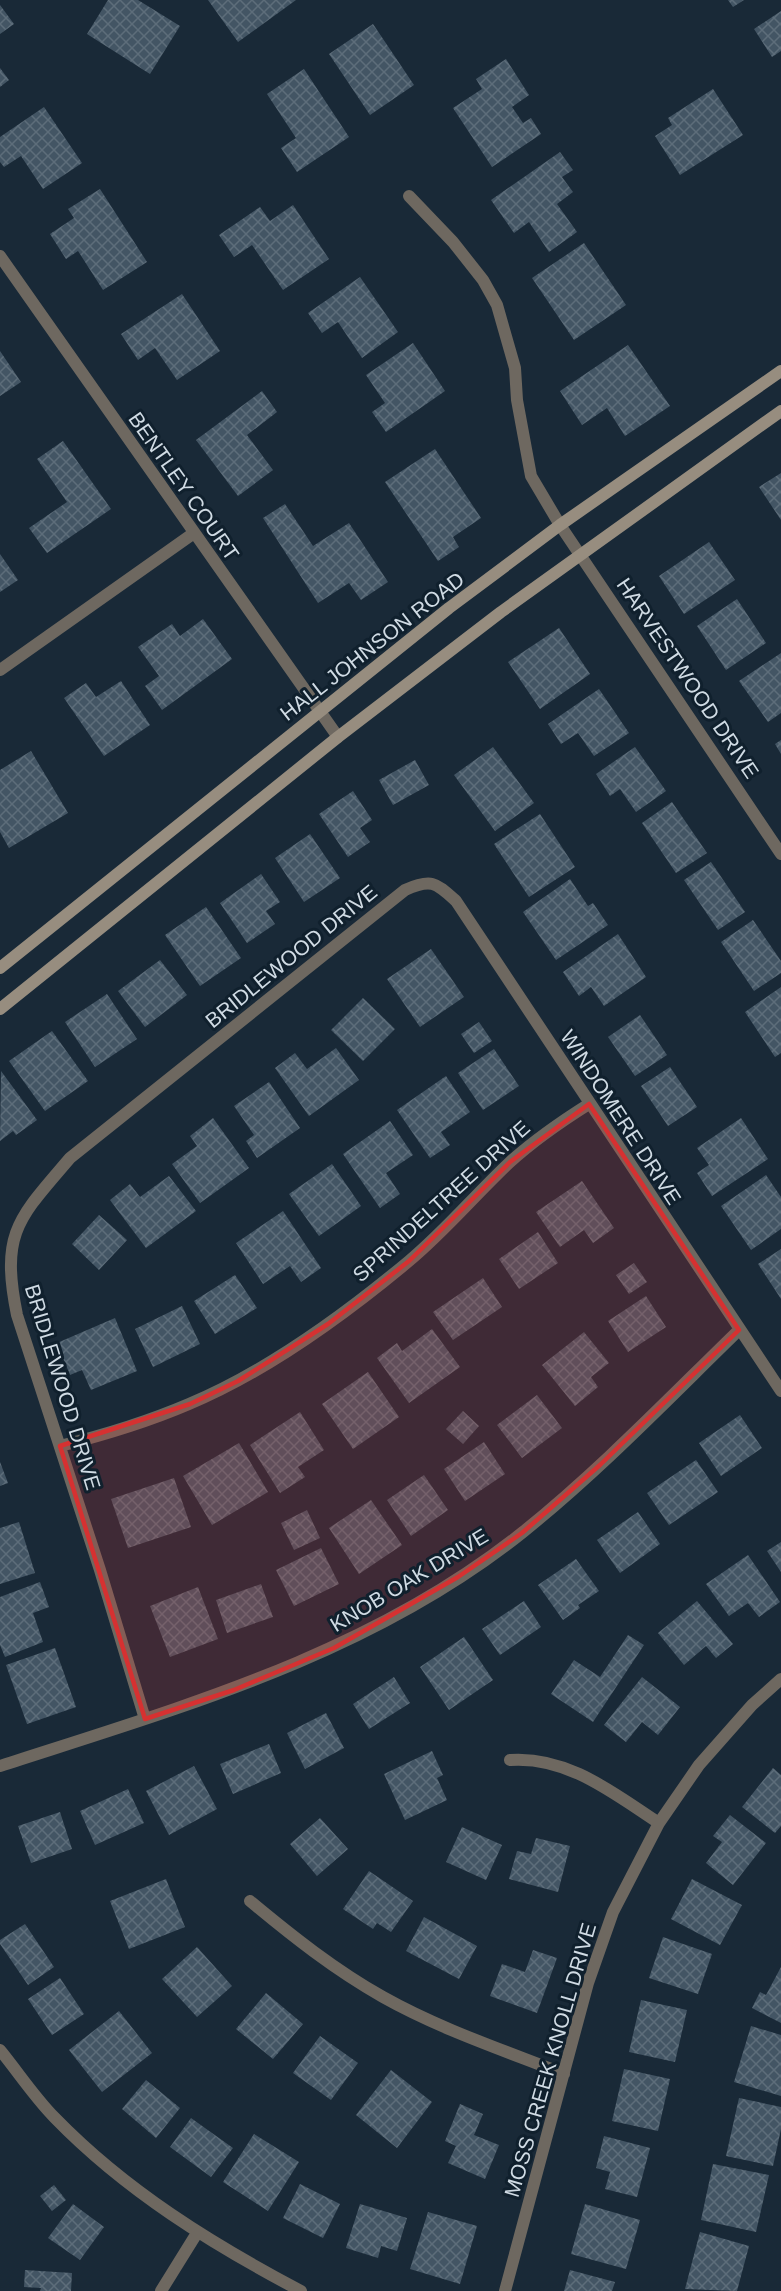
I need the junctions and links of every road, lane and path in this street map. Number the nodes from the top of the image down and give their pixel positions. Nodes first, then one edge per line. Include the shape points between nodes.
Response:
1 (409, 196) dead end
2 (0, 255) edge
3 (781, 371) edge
4 (781, 411) edge
5 (560, 525) junction
6 (194, 533) junction
7 (582, 554) junction
8 (0, 670) edge
9 (320, 712) junction
10 (338, 737) junction
11 (781, 854) edge
12 (417, 885) joint
13 (0, 968) edge
14 (0, 1008) edge
15 (589, 1104) junction
16 (739, 1330) junction
17 (781, 1391) edge
18 (60, 1446) junction
19 (781, 1679) edge
20 (145, 1719) junction
21 (510, 1760) dead end
22 (0, 1766) edge
23 (660, 1823) junction
24 (250, 1901) dead end
25 (0, 2050) edge
26 (564, 2074) junction
27 (197, 2233) junction
28 (161, 2291) edge
29 (301, 2291) edge
30 (506, 2291) edge

1 - 5 street, HARVESTWOOD DRIVE via 453,242 497,305 515,368 531,476
2 - 6 street, BENTLEY COURT
3 - 5 main road, HALL JOHNSON ROAD
4 - 7 main road
5 - 7 street, HARVESTWOOD DRIVE
5 - 9 main road, HALL JOHNSON ROAD
6 - 8 street
6 - 9 street, BENTLEY COURT
7 - 10 main road
7 - 11 street, HARVESTWOOD DRIVE
9 - 10 street, BENTLEY COURT
9 - 13 main road, HALL JOHNSON ROAD
10 - 14 main road
12 - 15 street, WINDOMERE DRIVE via 437,884 456,901
12 - 18 street, BRIDLEWOOD DRIVE via 405,890 70,1158 29,1206 10,1254 9,1276 17,1315
15 - 16 street, WINDOMERE DRIVE
15 - 18 street, SPRINDELTREE DRIVE via 510,1162 409,1261 328,1324 238,1381 190,1404 126,1429
16 - 17 street, WINDOMERE DRIVE
16 - 20 street, KNOB OAK DRIVE via 591,1473 522,1533 458,1577 334,1648 234,1690
18 - 20 street, BRIDLEWOOD DRIVE
19 - 23 street, MOSS CREEK KNOLL DRIVE via 752,1705 699,1765
20 - 22 street, KNOB OAK DRIVE
21 - 23 street via 529,1759 568,1768
23 - 26 street, MOSS CREEK KNOLL DRIVE via 613,1912 588,1983
24 - 26 street via 302,1944 384,1997 460,2033
25 - 27 street via 53,2117 108,2169
26 - 30 street, MOSS CREEK KNOLL DRIVE
27 - 28 street
27 - 29 street

